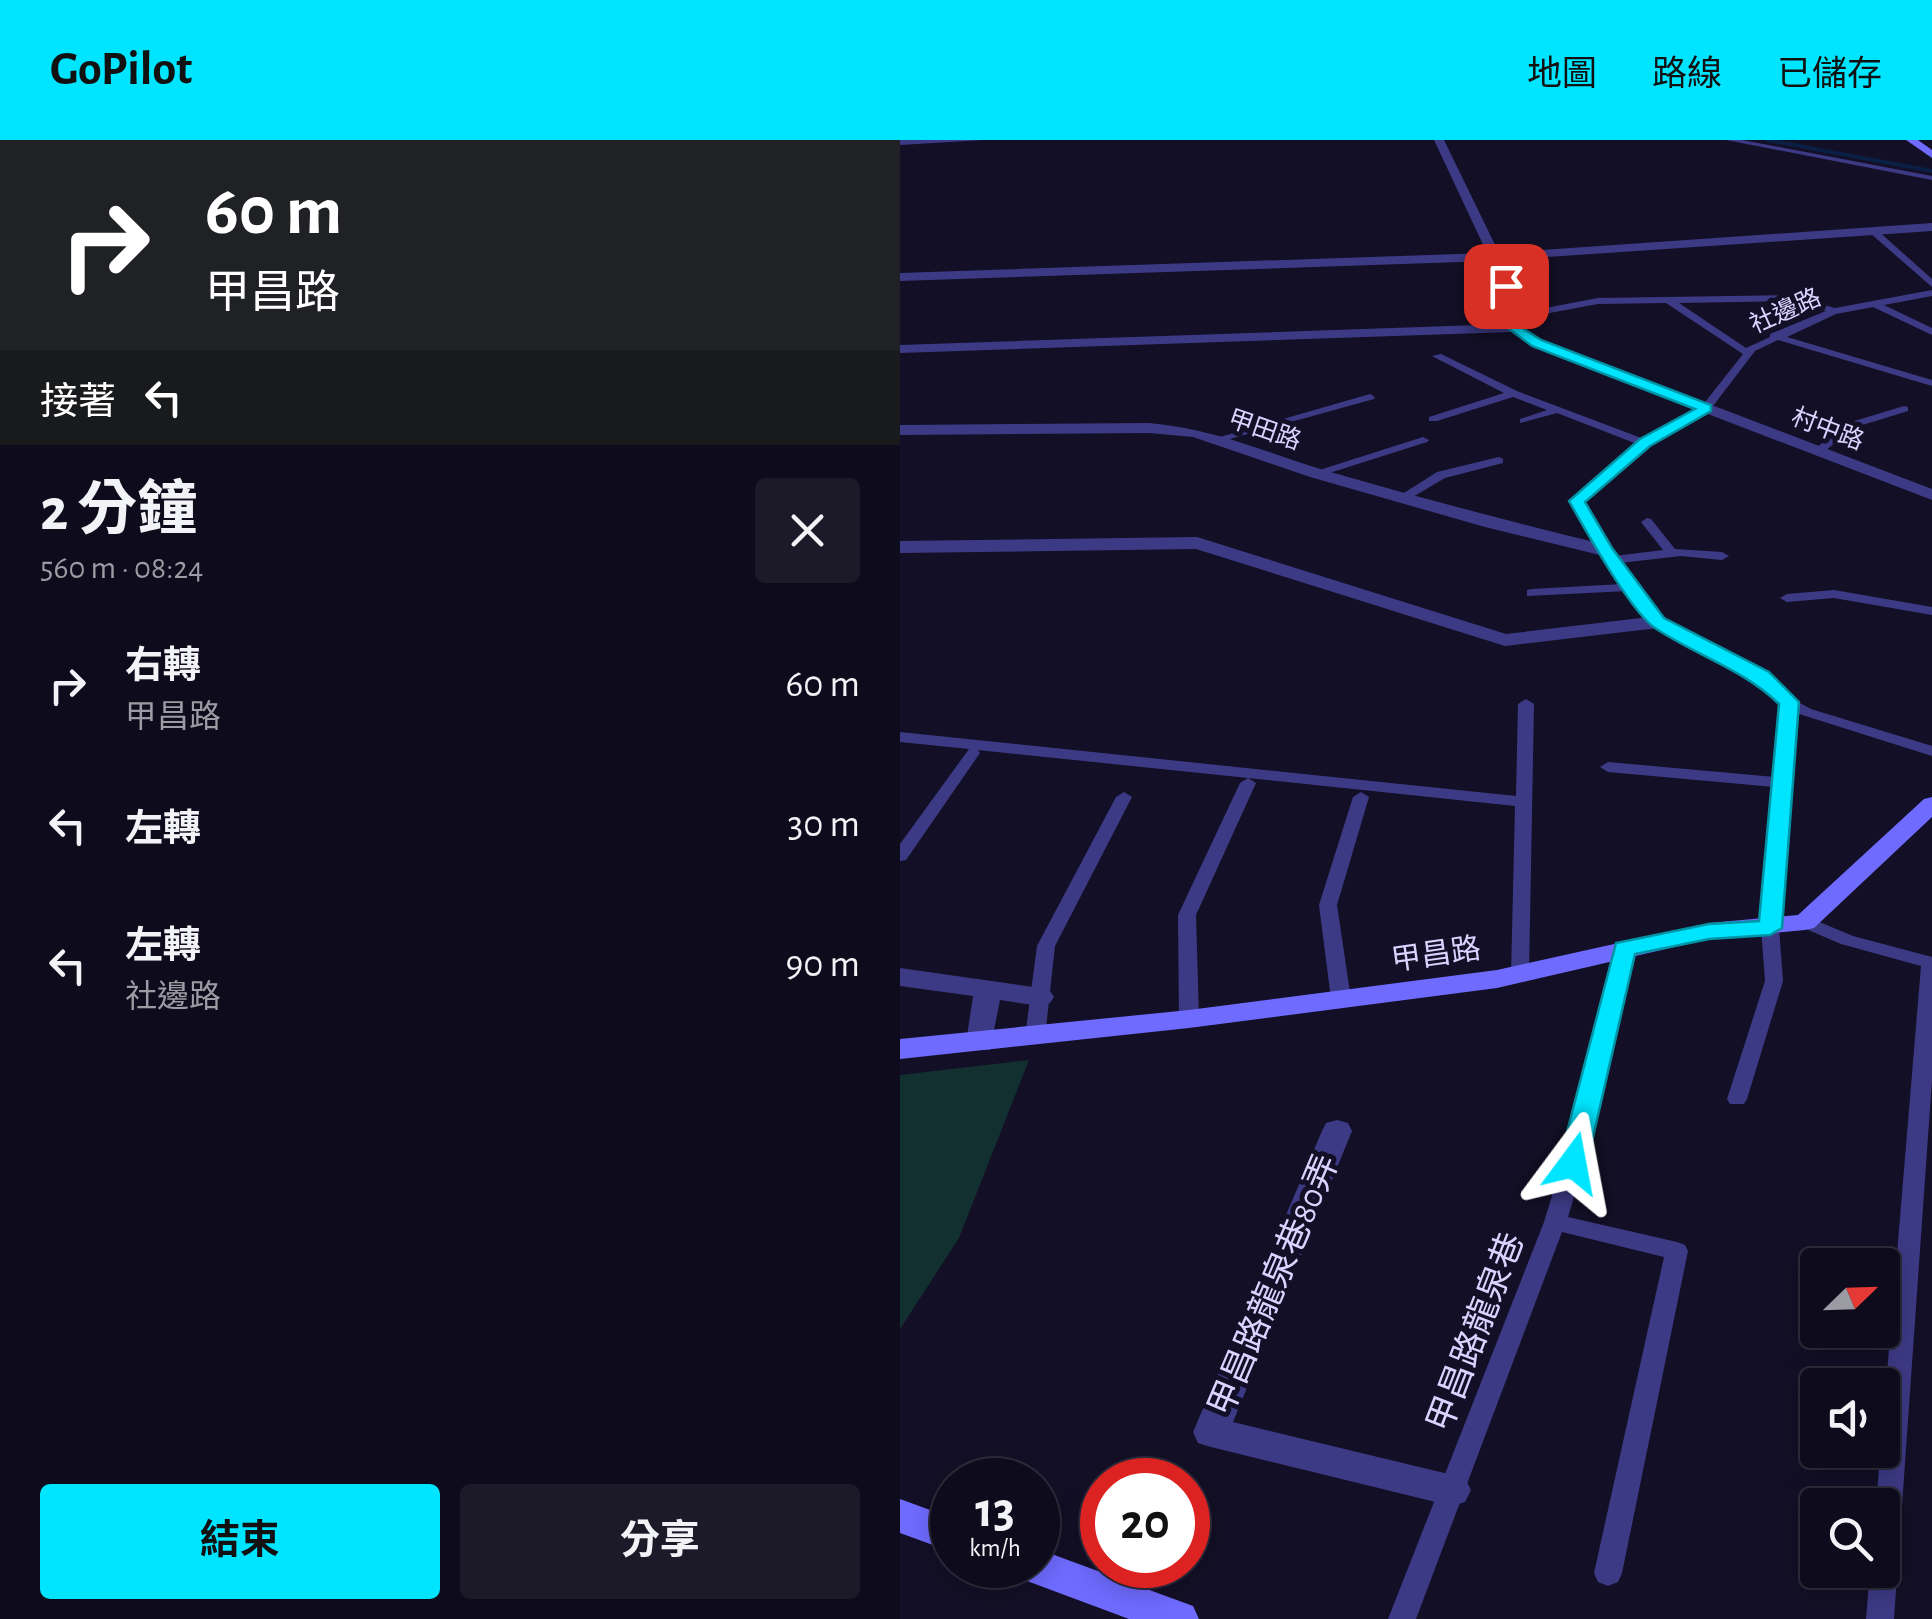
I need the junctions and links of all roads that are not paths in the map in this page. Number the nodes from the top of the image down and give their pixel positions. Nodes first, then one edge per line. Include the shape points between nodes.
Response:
1 (978, 140) edge
2 (1439, 140) edge
3 (1730, 140) edge
4 (1911, 140) edge
5 (900, 142) edge
6 (1932, 155) edge
7 (1932, 178) edge
8 (1932, 227) edge
9 (1872, 231) junction
10 (1495, 257) junction
11 (900, 277) edge
12 (1932, 284) edge
13 (1932, 293) edge
14 (1748, 299) junction
15 (1669, 300) junction
16 (1874, 304) junction
17 (1780, 310) dead end
18 (1836, 311) junction
19 (1797, 315) dead end
20 (1813, 320) junction
21 (1516, 322) junction
22 (1932, 332) edge
23 (1774, 336) junction
24 (900, 349) edge
25 (1744, 352) junction
26 (1438, 356) dead end
27 (1932, 382) edge
28 (1513, 393) junction
29 (1370, 397) dead end
30 (1706, 408) junction
31 (1556, 410) junction
32 (1904, 410) dead end
33 (1433, 419) dead end
34 (1524, 421) dead end
35 (900, 430) edge
36 (1220, 439) junction
37 (1423, 440) dead end
38 (1645, 442) junction
39 (1818, 451) junction
40 (1499, 462) dead end
41 (1316, 474) junction
42 (1932, 495) edge
43 (1402, 498) junction
44 (1647, 522) dead end
45 (900, 547) edge
46 (1672, 552) junction
47 (1608, 555) junction
48 (1722, 556) dead end
49 (1633, 587) junction
50 (1532, 593) dead end
51 (1786, 598) dead end
52 (1932, 611) edge
53 (1658, 622) junction
54 (1789, 702) junction
55 (1526, 704) dead end
56 (900, 738) edge
57 (1932, 751) edge
58 (972, 753) dead end
59 (1608, 767) dead end
60 (1782, 783) junction
61 (1248, 784) dead end
62 (1124, 797) dead end
63 (1361, 798) dead end
64 (1522, 802) junction
65 (1932, 804) edge
66 (900, 856) edge
67 (1805, 922) junction
68 (1770, 928) junction
69 (1624, 948) junction
70 (1931, 963) edge
71 (1520, 974) junction
72 (900, 977) edge
73 (988, 990) junction
74 (1040, 996) junction
75 (1341, 999) junction
76 (1189, 1019) junction
77 (1034, 1037) junction
78 (980, 1043) junction
79 (900, 1048) edge
80 (1737, 1099) dead end
81 (1337, 1131) dead end
82 (1554, 1222) junction
83 (1452, 1490) junction
84 (900, 1516) edge
85 (930, 1528) edge
86 (1608, 1573) dead end
87 (1060, 1575) edge
88 (1179, 1619) edge
89 (1402, 1619) edge
90 (1880, 1619) edge

1 - 5 street
2 - 10 street
3 - 7 lane
4 - 6 street
8 - 9 street
9 - 10 street
9 - 12 lane
10 - 11 street
10 - 21 street
13 - 16 lane, 社邊路
14 - 15 lane
14 - 17 lane
14 - 18 lane via 1798,298
15 - 21 lane via 1598,301
15 - 25 lane
16 - 18 lane, 社邊路
16 - 22 lane
18 - 20 lane, 社邊路
19 - 20 lane
20 - 23 lane, 社邊路
21 - 24 street
21 - 30 street, 村中路 via 1536,343
23 - 25 lane, 社邊路
23 - 27 lane
25 - 30 lane, 社邊路 via 1750,352
26 - 28 lane
28 - 31 lane
28 - 33 lane
29 - 36 lane
30 - 38 lane, 社邊路
30 - 39 street, 村中路
31 - 34 lane
31 - 38 lane
32 - 39 lane via 1852,425
35 - 36 street, 甲田路 via 1149,428
36 - 41 street, 甲田路
37 - 41 lane
38 - 47 lane, 社邊路 via 1576,501
39 - 42 street, 村中路
40 - 43 lane via 1441,475
41 - 43 street, 甲田路
43 - 47 street, 甲田路
44 - 46 lane
45 - 53 street via 1198,543 1506,640
46 - 47 lane
46 - 48 lane
47 - 49 lane, 社邊路
49 - 50 lane
49 - 53 lane, 社邊路
51 - 52 lane via 1834,594
53 - 54 lane, 社邊路 via 1762,676
54 - 57 lane, 社邊路
54 - 60 lane
55 - 64 lane
56 - 64 lane
58 - 66 lane
59 - 60 lane
60 - 68 lane
61 - 76 lane via 1187,916
62 - 74 lane via 1046,946
63 - 75 lane via 1328,905
64 - 71 lane
65 - 67 street
67 - 68 street, 甲昌路
67 - 70 lane
68 - 69 street, 甲昌路 via 1709,931
68 - 80 lane via 1774,981
69 - 71 street, 甲昌路
69 - 82 lane, 甲昌路龍泉巷
70 - 90 lane
71 - 75 street, 甲昌路
72 - 73 street
73 - 74 street
73 - 78 street
74 - 77 lane
75 - 76 street, 甲昌路
76 - 77 street, 甲昌路
77 - 78 street, 甲昌路
78 - 79 street, 甲昌路
81 - 83 street, 甲昌路龍泉巷80弄 via 1211,1432
82 - 83 lane, 甲昌路龍泉巷
82 - 86 lane via 1676,1251
83 - 89 lane, 甲昌路龍泉巷
84 - 85 street
87 - 88 street

